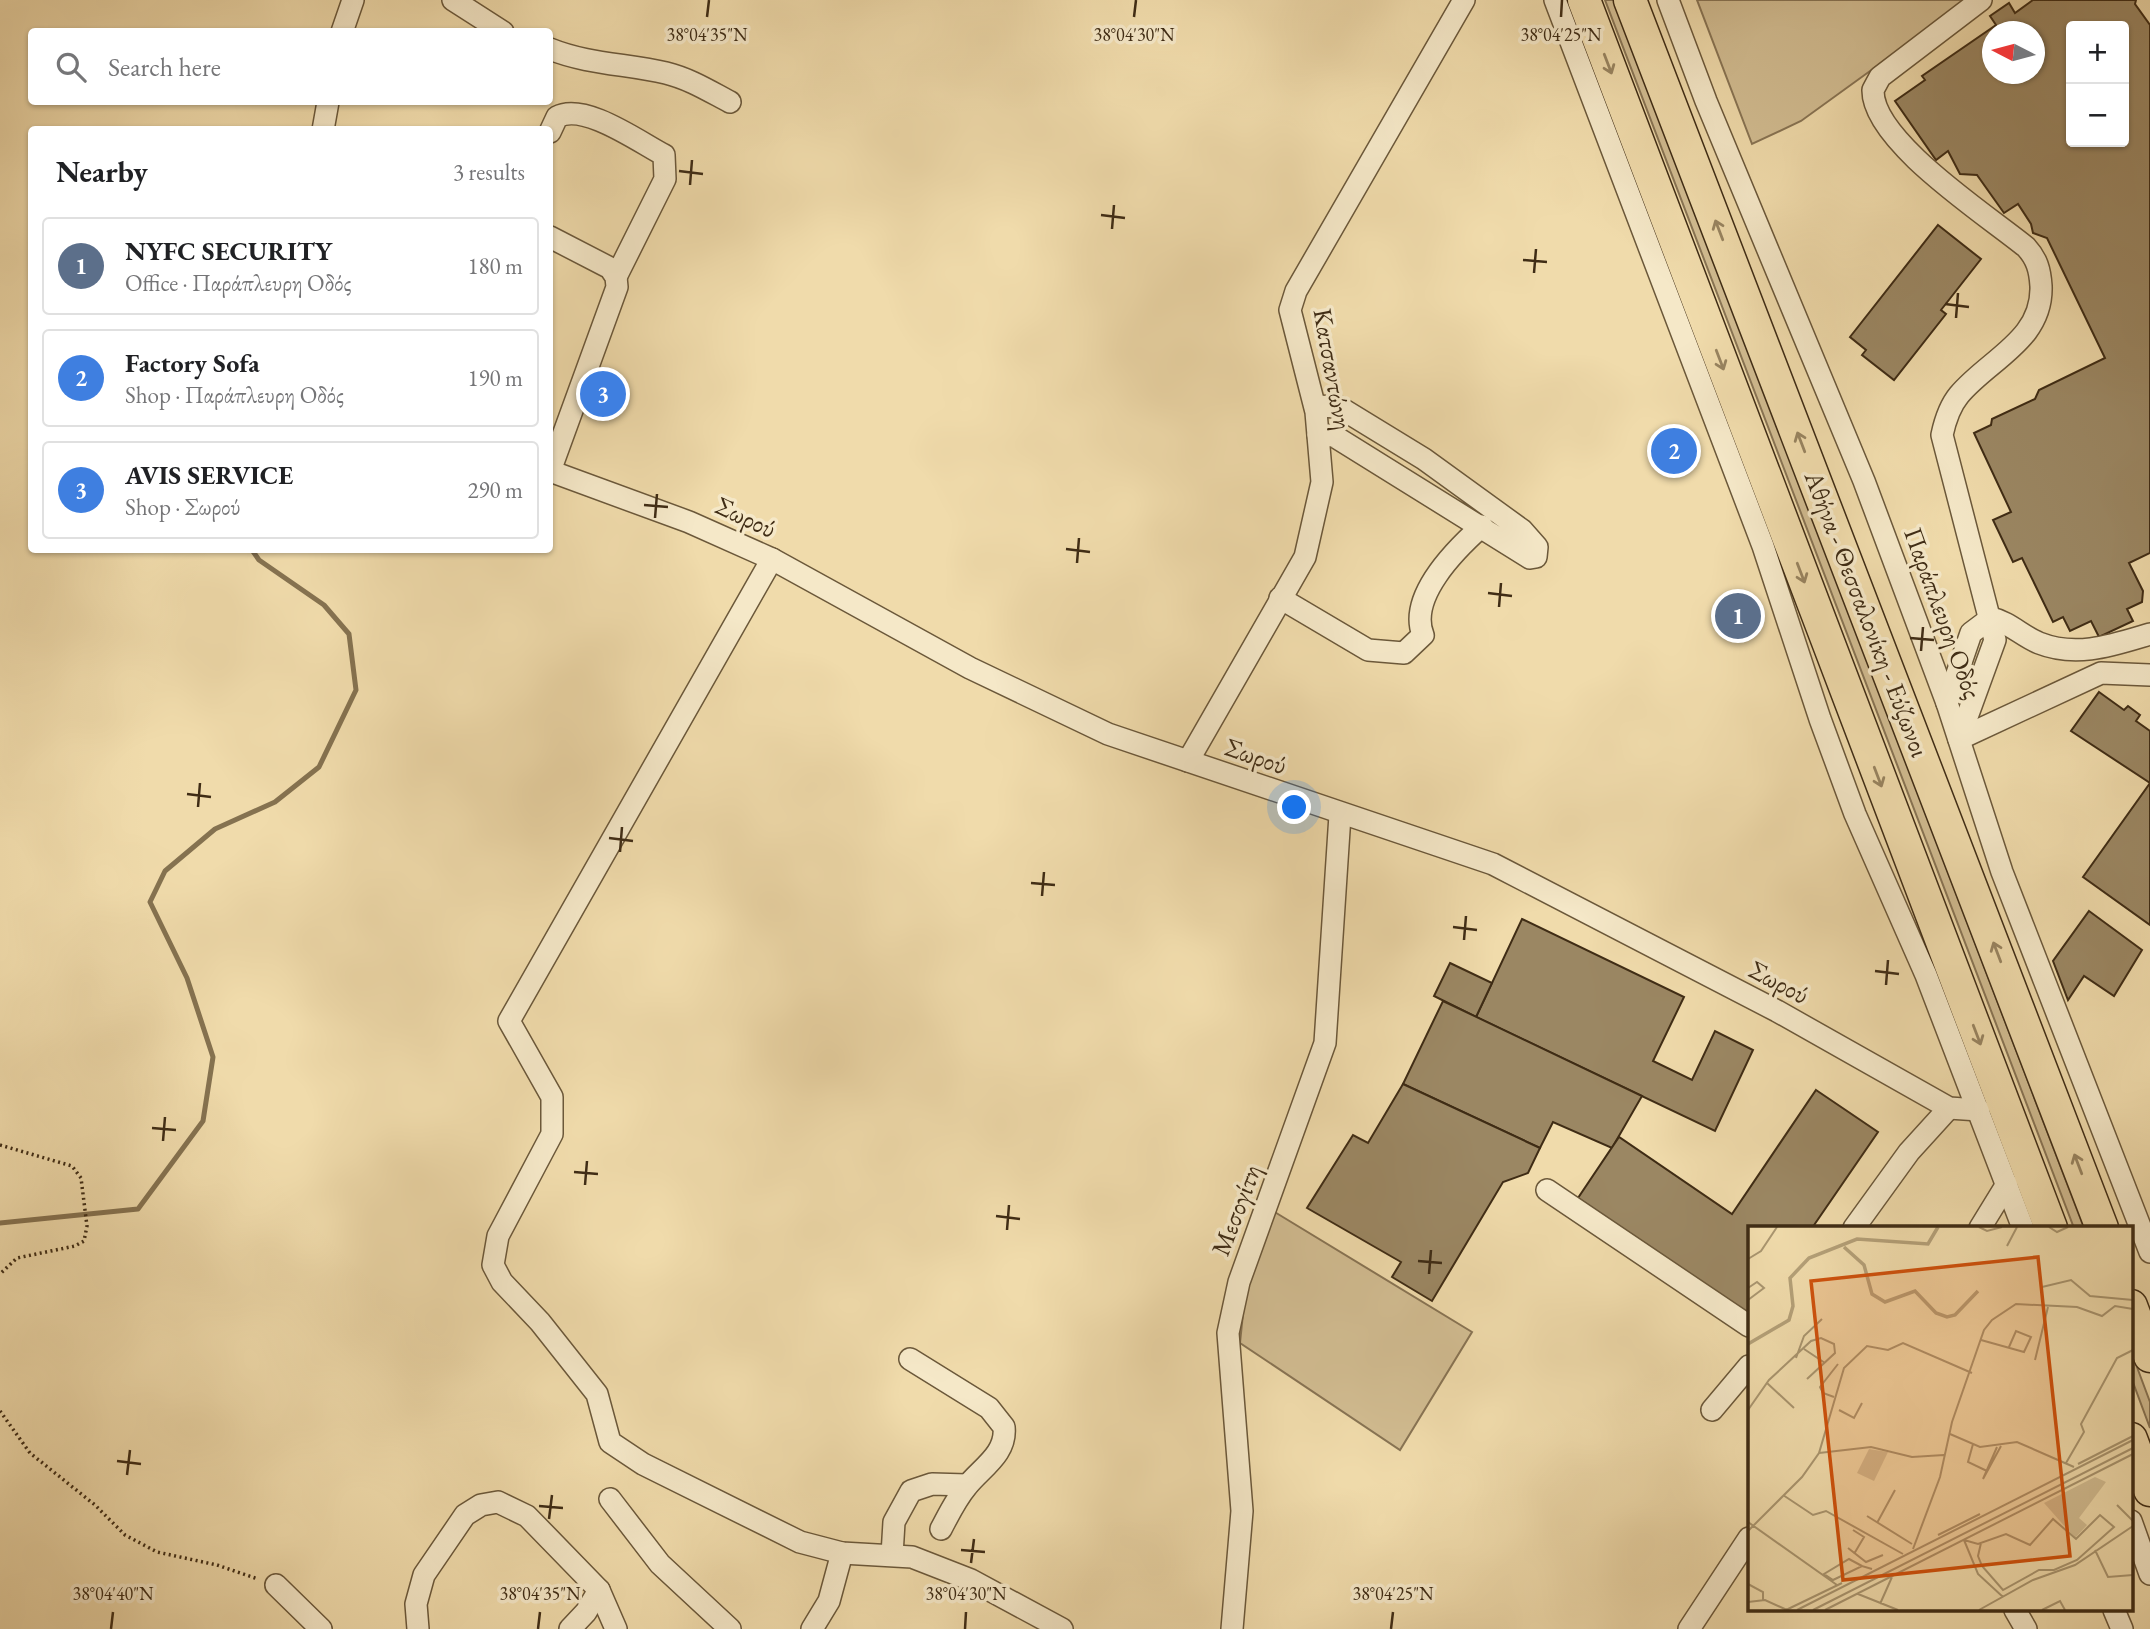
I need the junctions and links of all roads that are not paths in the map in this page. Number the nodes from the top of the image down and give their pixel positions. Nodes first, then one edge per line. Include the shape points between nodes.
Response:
1 (353, 0) edge
2 (453, 0) edge
3 (1464, 0) edge
4 (1555, 0) edge
5 (1584, 0) edge
6 (1630, 0) edge
7 (1668, 0) edge
8 (1981, 0) edge
9 (343, 28) edge
10 (497, 28) edge
11 (553, 50) edge
12 (730, 102) dead end
13 (327, 105) edge
14 (324, 126) edge
15 (553, 126) edge
16 (553, 239) edge
17 (616, 277) junction
18 (1315, 406) junction
19 (1318, 435) junction
20 (553, 463) edge
21 (553, 472) edge
22 (1482, 526) junction
23 (772, 559) junction
24 (1280, 598) junction
25 (1992, 618) junction
26 (2150, 634) edge
27 (2150, 675) edge
28 (1947, 703) junction
29 (1959, 739) junction
30 (1188, 761) junction
31 (1340, 815) junction
32 (1949, 1108) junction
33 (1979, 1110) junction
34 (2007, 1184) junction
35 (1547, 1190) dead end
36 (1855, 1226) edge
37 (1981, 1226) edge
38 (2022, 1226) edge
39 (2050, 1226) edge
40 (2101, 1226) edge
41 (2150, 1252) edge
42 (2132, 1309) edge
43 (1748, 1325) edge
44 (2150, 1356) edge
45 (910, 1359) dead end
46 (1748, 1367) edge
47 (1712, 1409) dead end
48 (2132, 1442) edge
49 (967, 1485) junction
50 (2150, 1490) edge
51 (610, 1499) dead end
52 (2132, 1524) edge
53 (941, 1529) dead end
54 (1748, 1540) edge
55 (842, 1553) junction
56 (892, 1555) junction
57 (2150, 1574) edge
58 (276, 1586) road end
59 (598, 1590) junction
60 (2016, 1612) edge
61 (2115, 1612) edge
62 (321, 1629) edge
63 (418, 1629) edge
64 (570, 1629) edge
65 (616, 1629) edge
66 (730, 1629) edge
67 (812, 1629) edge
68 (1062, 1629) edge
69 (1232, 1629) edge
70 (1689, 1629) edge
71 (2026, 1629) edge
72 (2122, 1629) edge

1 - 9 street
2 - 10 street
3 - 18 street, Κατσαντώνη via 1296,291 1290,310
4 - 33 street via 1763,546 1819,719
5 -> 39 highway, Αθήνα - Θεσσαλονίκη - Εύζωνοι
40 -> 6 highway, Αθήνα - Θεσσαλονίκη - Εύζωνοι
7 - 28 street, Παράπλευρη Οδός via 1864,481
8 - 25 street via 1880,78 1873,100 1877,113 1921,167 2026,247 2036,257 2040,271 2040,310 2029,331 1959,395 1942,435
11 - 12 street via 667,74
13 - 14 street
15 - 17 street via 557,117 577,113 593,117 664,155 665,179
16 - 17 street via 610,268
17 - 20 street via 612,304
18 - 19 street, Κατσαντώνη
18 - 22 street via 1339,407 1424,459 1521,530 1537,547 1536,557 1530,558
19 - 22 street via 1334,436
19 - 24 street, Κατσαντώνη via 1322,482 1306,557
21 - 23 street, Σωρού via 689,522
22 - 24 street via 1464,542 1421,599 1418,623 1423,635 1404,653 1368,650
23 - 30 street, Σωρού via 983,674 1108,734
23 - 55 street via 509,1021 552,1097 552,1134 498,1236 493,1265 502,1282 597,1394 610,1442 643,1464 800,1542
24 - 30 street, Κατσαντώνη
25 - 26 street via 2041,644 2078,651
25 - 28 street via 1971,633
25 - 29 street via 1995,640
27 - 29 street via 2101,673
28 - 29 street, Παράπλευρη Οδός
29 - 41 street, Παράπλευρη Οδός via 2025,934
30 - 31 street, Σωρού
31 - 32 street, Σωρού via 1493,864 1777,1011
31 - 69 street, Μεσογίτη via 1325,1043 1240,1282 1228,1333 1242,1511
32 - 33 street, Σωρού
32 - 36 street via 1909,1152
33 - 34 street
34 - 37 street
34 - 38 street
35 - 43 street
42 - 44 highway
45 - 49 street via 989,1408 1004,1427 992,1461
46 - 47 street
48 - 50 highway
49 - 53 street
49 - 56 street via 932,1484 911,1491 894,1522
51 - 66 street via 660,1564
52 - 57 street
54 - 70 street
55 - 56 street
55 - 67 street via 829,1601
56 - 68 street via 912,1557 971,1580
58 - 62 street
59 - 63 street via 527,1516 498,1502 481,1505 465,1515 424,1575 416,1604
59 - 64 street
59 - 65 street
60 - 71 street
61 - 72 street

